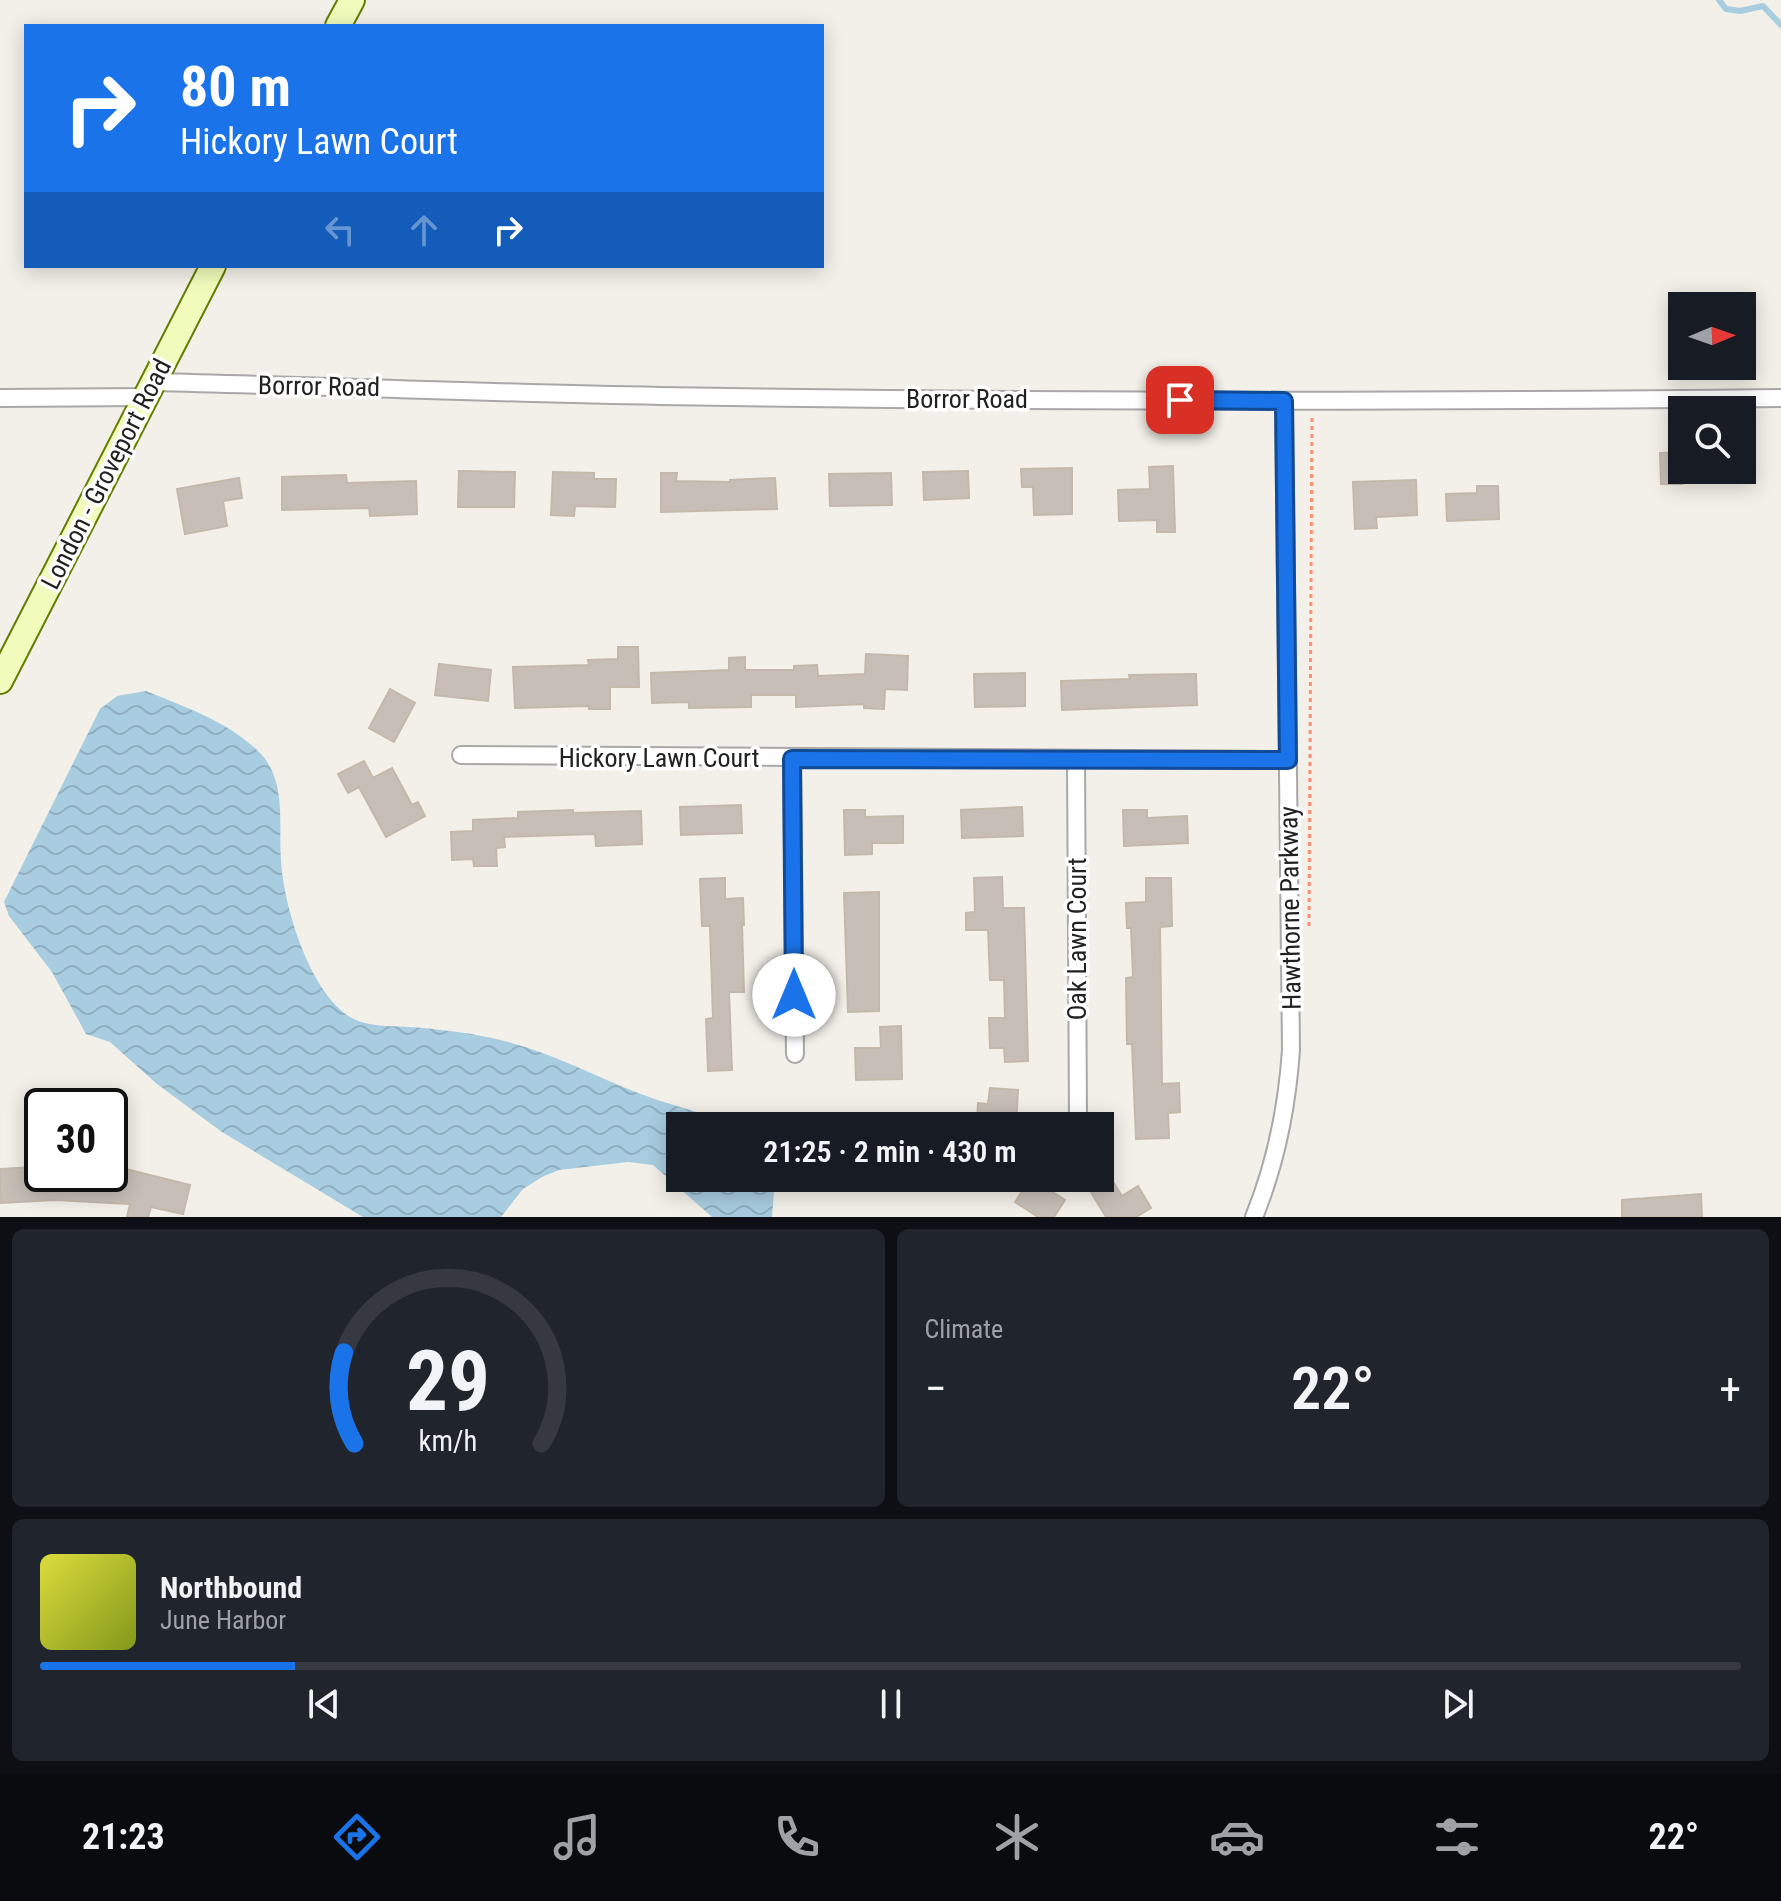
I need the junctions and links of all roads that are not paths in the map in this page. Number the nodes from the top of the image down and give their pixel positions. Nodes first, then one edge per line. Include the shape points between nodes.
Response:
1 (352, 0) edge
2 (339, 24) edge
3 (212, 268) edge
4 (150, 390) junction
5 (0, 398) edge
6 (1781, 398) edge
7 (1284, 401) junction
8 (0, 681) edge
9 (461, 755) dead end
10 (792, 759) junction
11 (1076, 759) junction
12 (1288, 760) junction
13 (795, 1054) dead end
14 (1078, 1112) edge
15 (1254, 1217) edge

1 - 2 main road
3 - 4 main road, London - Groveport Road
4 - 5 street, Borror Road
4 - 7 street, Borror Road
4 - 8 main road, London - Groveport Road
6 - 7 street, Borror Road
7 - 12 street, Hawthorne Parkway
9 - 10 street, Hickory Lawn Court
10 - 11 street, Hickory Lawn Court
10 - 13 street
11 - 12 street, Hickory Lawn Court
11 - 14 street, Oak Lawn Court
12 - 15 street, Hawthorne Parkway via 1288,1094

